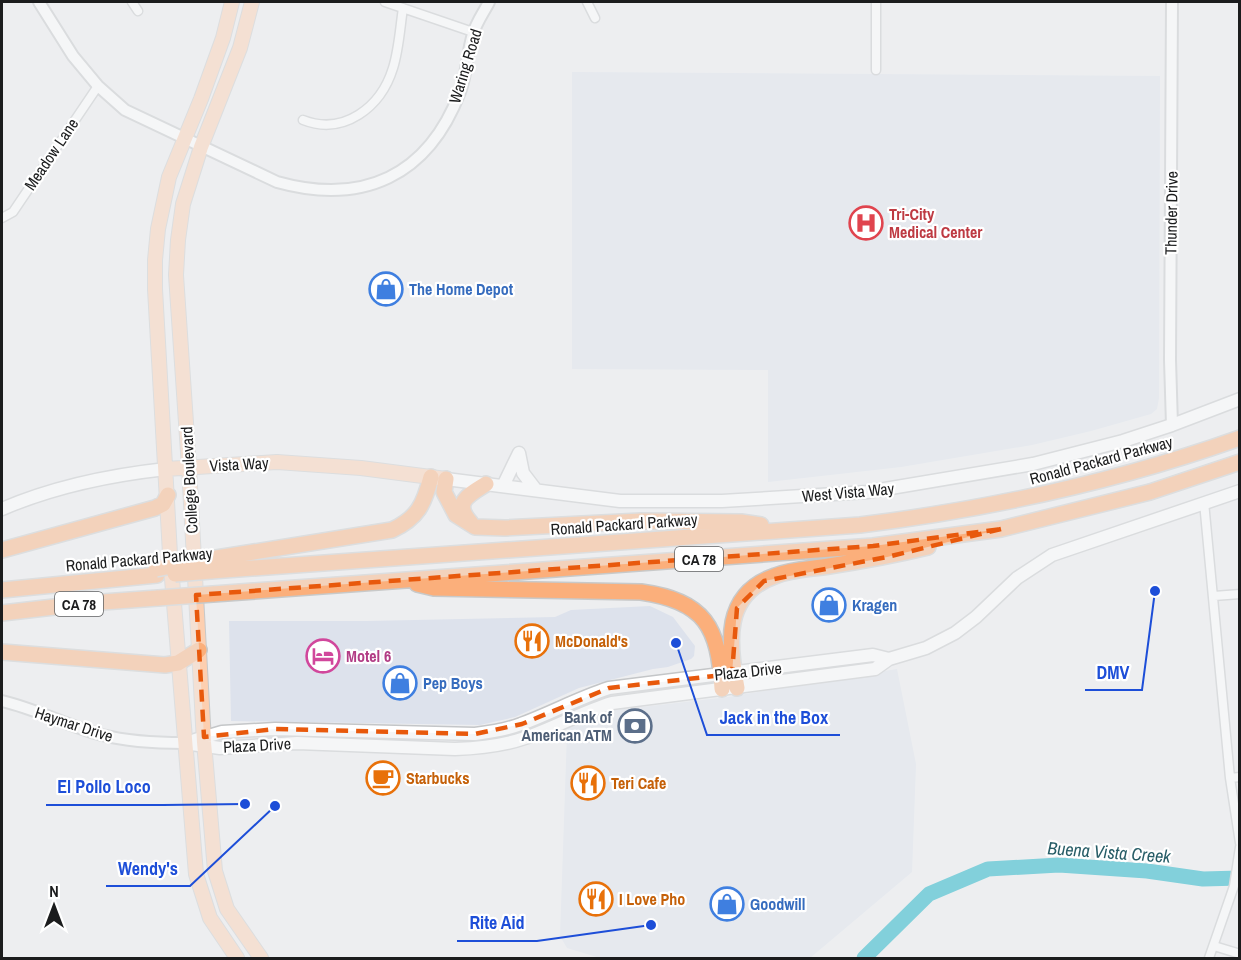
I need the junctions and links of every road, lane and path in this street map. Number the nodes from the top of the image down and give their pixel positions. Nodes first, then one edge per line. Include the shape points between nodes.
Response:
1 (39, 2) edge
2 (132, 2) edge
3 (232, 2) edge
4 (252, 2) edge
5 (385, 2) edge
6 (489, 2) edge
7 (587, 2) edge
8 (876, 2) edge
9 (1172, 2) edge
10 (403, 8) junction
11 (138, 11) dead end
12 (595, 18) dead end
13 (473, 32) junction
14 (876, 70) dead end
15 (98, 86) junction
16 (303, 120) dead end
17 (184, 139) junction
18 (201, 147) junction
19 (2, 219) edge
20 (1239, 399) edge
21 (1172, 425) junction
22 (1239, 438) edge
23 (1239, 462) edge
24 (189, 467) junction
25 (166, 469) junction
26 (438, 478) junction
27 (486, 484) junction
28 (503, 486) junction
29 (536, 490) junction
30 (1239, 491) edge
31 (168, 495) junction
32 (1204, 502) junction
33 (2, 509) edge
34 (475, 527) junction
35 (787, 529) junction
36 (1001, 529) junction
37 (2, 550) edge
38 (210, 565) junction
39 (397, 580) junction
40 (2, 590) edge
41 (1239, 594) edge
42 (1214, 596) junction
43 (2, 613) edge
44 (199, 650) junction
45 (2, 652) edge
46 (178, 663) junction
47 (729, 681) junction
48 (2, 701) edge
49 (344, 730) junction
50 (500, 730) junction
51 (204, 741) junction
52 (184, 743) junction
53 (333, 744) junction
54 (503, 745) junction
55 (1239, 777) edge
56 (1230, 778) junction
57 (1239, 845) edge
58 (193, 855) junction
59 (214, 871) junction
60 (198, 884) junction
61 (222, 897) junction
62 (1214, 946) junction
63 (1239, 954) edge
64 (237, 958) edge
65 (261, 958) edge
66 (1209, 958) edge

1 - 15 street, Waring Road via 73,56
2 - 11 street
3 - 17 main road, College Boulevard via 223,38
4 - 18 main road, College Boulevard via 240,48
5 - 10 street
6 - 13 street, Waring Road
7 - 12 street
8 - 14 street
9 - 21 street, Thunder Drive
10 - 13 street
10 - 16 street via 393,68 384,89 365,112 334,126
13 - 18 street, Waring Road via 461,90 444,128 423,155 380,181 340,191 303,189 277,182
15 - 17 street, Waring Road via 124,110
15 - 19 street, Meadow Lane via 13,212
17 - 18 street, Waring Road
17 - 25 main road, College Boulevard via 169,177 155,260
18 - 24 main road, College Boulevard via 183,204 177,240
20 - 21 main road, West Vista Way
21 - 29 main road, West Vista Way via 1033,464 867,492 681,503 620,501
22 - 35 highway, Ronald Packard Parkway / CA 78 via 1158,466 1048,494 919,518
23 - 36 highway, CA 78 via 1150,492
24 - 25 main road, Vista Way
24 - 26 main road, Vista Way via 277,462
24 - 44 main road, College Boulevard
25 - 31 main road, College Boulevard
25 - 33 main road, Vista Way via 105,478
26 - 27 main road, West Vista Way
26 - 34 highway via 456,515
26 - 38 highway via 417,513 392,530
27 - 28 main road, West Vista Way
27 - 34 highway via 464,501 463,510
28 - 29 main road, West Vista Way
28 - 29 main road via 519,453 523,473
30 - 32 main road, Plaza Drive
31 - 37 highway via 163,504 154,508
31 - 46 main road, College Boulevard
32 - 42 street
32 - 47 main road, Plaza Drive via 1052,555 1017,578 954,633 926,648 889,659 875,669
34 - 35 highway via 641,521 741,522
35 - 38 highway, Ronald Packard Parkway / CA 78
36 - 39 highway, CA 78 via 873,546
36 - 47 highway via 887,558 791,572 764,580 747,593 737,608
38 - 40 highway, Ronald Packard Parkway / CA 78, bridge
39 - 43 highway, CA 78, bridge
39 - 47 highway via 434,588 641,592 673,598 690,606 709,626
41 - 42 street
42 - 56 street
44 - 46 highway
44 - 51 main road, College Boulevard
45 - 46 highway
46 - 52 main road, College Boulevard
47 - 50 main road, Plaza Drive via 609,688
47 - 54 main road, Plaza Drive via 700,691 612,703
48 - 52 street, Haymar Drive via 100,735 133,742
49 - 50 main road, Plaza Drive via 455,735
49 - 51 main road, Plaza Drive via 222,732
49 - 53 main road
50 - 54 main road
51 - 52 main road, Plaza Drive
51 - 53 main road, Plaza Drive via 220,748
51 - 59 main road, College Boulevard
52 - 58 main road, College Boulevard
53 - 54 main road, Plaza Drive via 455,749
55 - 56 street
56 - 57 street
57 - 62 street via 1234,886
58 - 59 main road via 205,860
58 - 60 main road, College Boulevard
59 - 61 main road, College Boulevard
60 - 61 main road
60 - 64 main road, College Boulevard via 210,918
61 - 65 main road, College Boulevard
62 - 63 street
62 - 66 street

